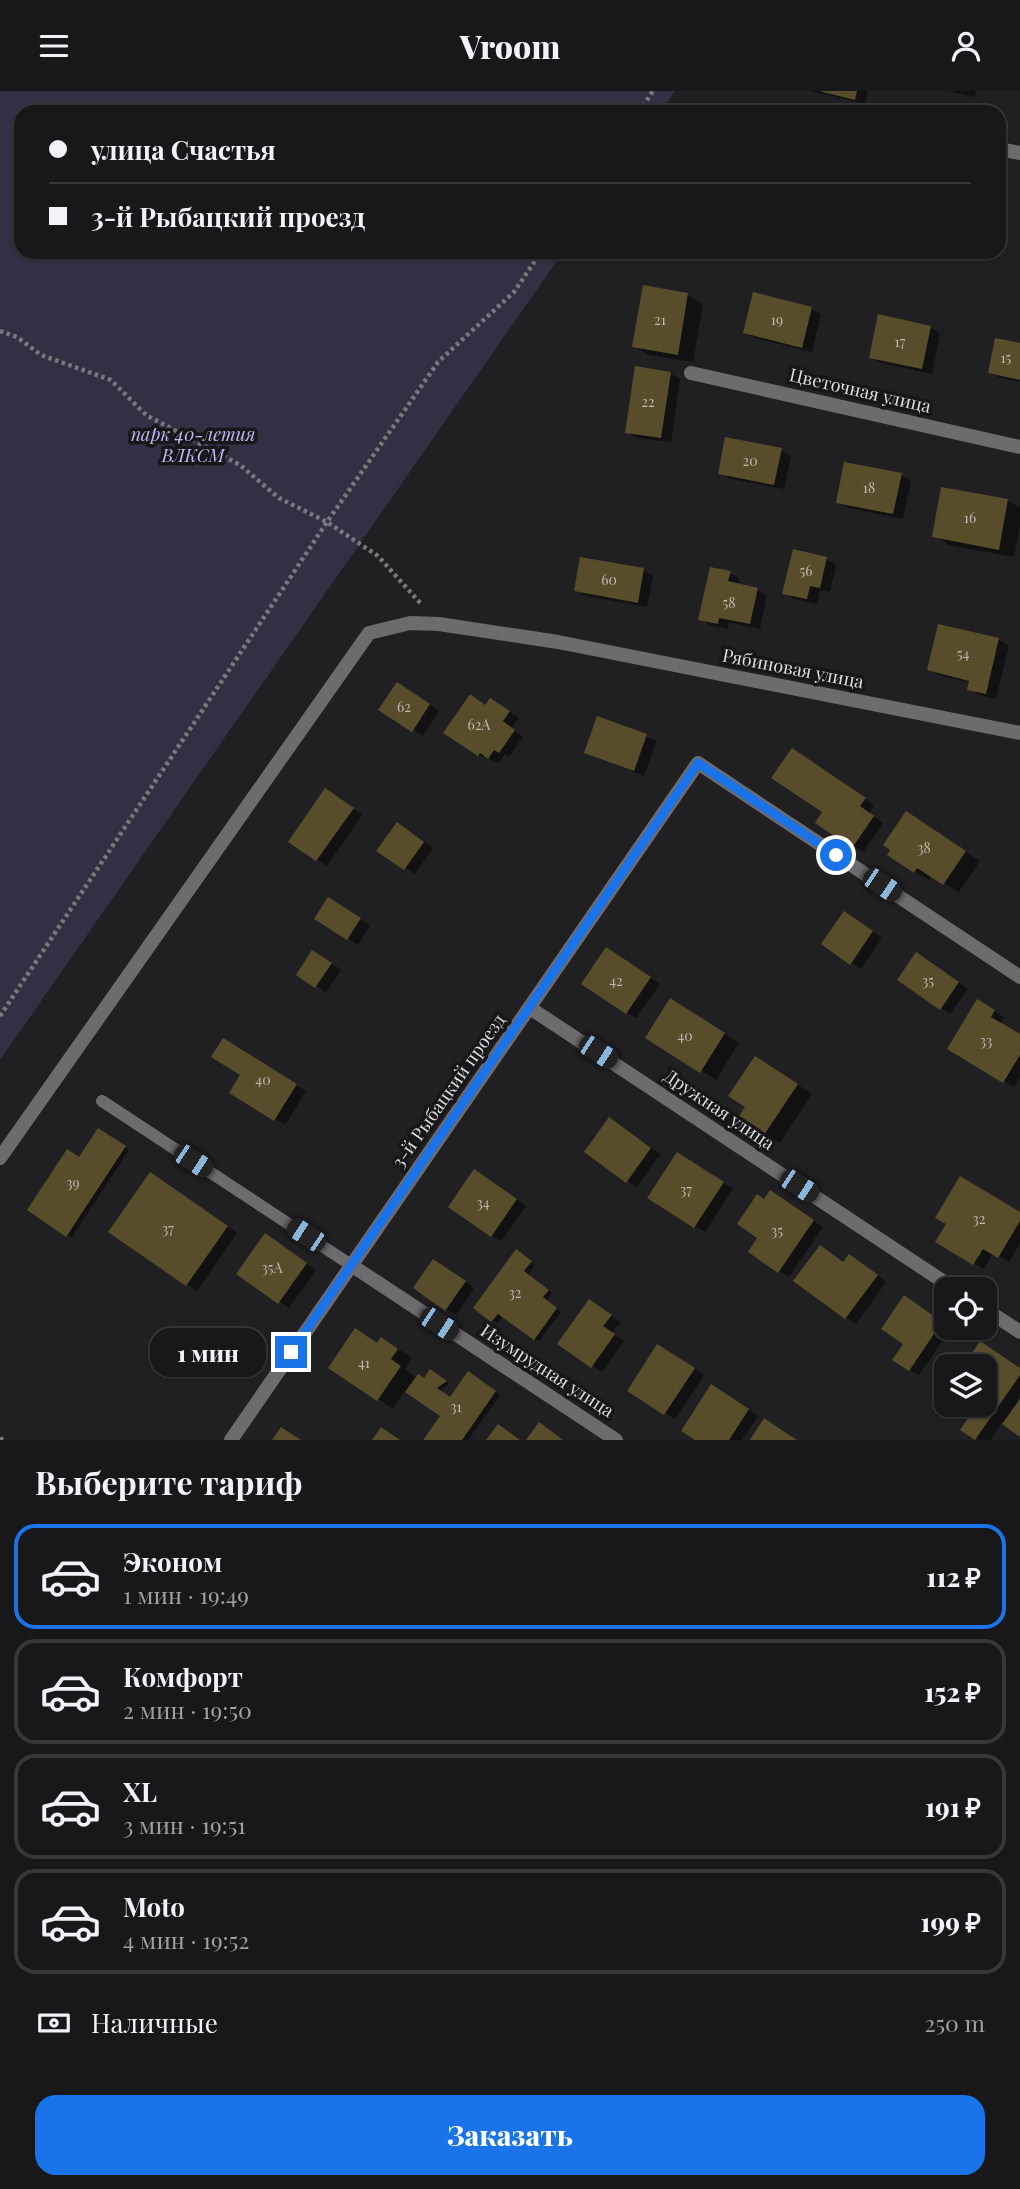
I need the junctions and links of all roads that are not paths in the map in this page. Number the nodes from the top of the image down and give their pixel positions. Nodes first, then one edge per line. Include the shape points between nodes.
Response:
1 (691, 373) dead end
2 (1020, 447) edge
3 (1020, 733) edge
4 (1020, 977) edge
5 (530, 1008) junction
6 (102, 1101) dead end
7 (0, 1158) edge
8 (351, 1265) junction
9 (936, 1277) edge
10 (997, 1317) edge
11 (1020, 1332) edge
12 (231, 1440) edge
13 (616, 1440) edge

1 - 2 street, Цветочная улица
3 - 7 street, Рябиновая улица via 558,642 439,624 410,623 369,633
4 - 5 street, 3-й Рыбацкий проезд via 698,763
5 - 8 street, 3-й Рыбацкий проезд
5 - 9 street, Дружная улица
6 - 8 lane
8 - 12 street, 3-й Рыбацкий проезд
8 - 13 street, Изумрудная улица
10 - 11 street

